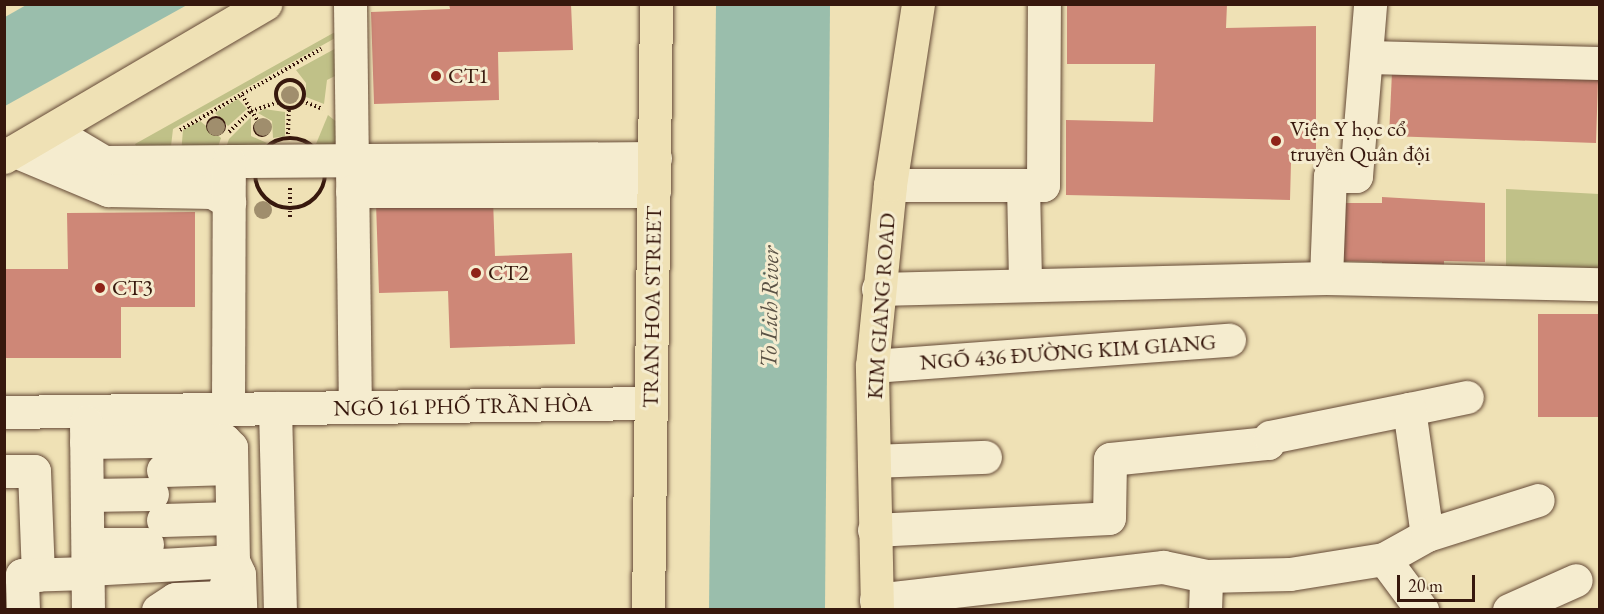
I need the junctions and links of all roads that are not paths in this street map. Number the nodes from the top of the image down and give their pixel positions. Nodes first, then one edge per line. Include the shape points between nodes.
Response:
1 (265, 4) edge
2 (350, 4) edge
3 (656, 4) edge
4 (918, 4) edge
5 (1044, 4) edge
6 (1370, 4) edge
7 (1366, 57) junction
8 (1599, 63) edge
9 (52, 131) junction
10 (10, 154) edge
11 (655, 158) junction
12 (223, 161) junction
13 (173, 171) junction
14 (351, 175) junction
15 (890, 185) junction
16 (1023, 185) junction
17 (654, 191) junction
18 (229, 202) junction
19 (1326, 278) junction
20 (1025, 283) junction
21 (1599, 284) edge
22 (878, 289) junction
23 (1229, 340) dead end
24 (872, 366) junction
25 (1467, 397) dead end
26 (650, 403) junction
27 (355, 407) junction
28 (275, 408) junction
29 (228, 409) junction
30 (1409, 409) junction
31 (4, 412) edge
32 (86, 426) junction
33 (985, 457) dead end
34 (874, 461) junction
35 (231, 468) junction
36 (4, 471) edge
37 (87, 495) junction
38 (1538, 500) dead end
39 (156, 507) junction
40 (232, 518) junction
41 (874, 530) junction
42 (1427, 535) junction
43 (1384, 559) junction
44 (233, 561) junction
45 (88, 562) junction
46 (21, 575) edge
47 (1206, 576) junction
48 (1576, 580) dead end
49 (876, 605) edge
50 (1522, 607) edge
51 (23, 609) edge
52 (88, 609) edge
53 (158, 609) edge
54 (240, 609) edge
55 (280, 609) edge
56 (648, 609) edge
57 (1205, 609) edge
58 (1422, 609) edge

1 - 9 main road
2 - 14 street
3 - 11 main road, TRAN HOA STREET
4 - 15 main road, KIM GIANG ROAD
5 - 16 street via 1043,185
6 - 7 street
7 - 8 street
7 - 19 street via 1356,176 1330,176
9 - 10 main road
9 - 13 street via 104,162
10 - 13 street via 108,190
11 - 14 street
11 - 17 main road, TRAN HOA STREET
12 - 13 street
12 - 14 street
12 - 18 street
13 - 18 street
14 - 17 street
14 - 27 street
15 - 16 street
15 - 22 main road, KIM GIANG ROAD
16 - 20 street
17 - 26 main road, TRAN HOA STREET
18 - 29 street
19 - 20 street
19 - 21 street
20 - 22 street
22 - 24 main road, KIM GIANG ROAD
23 - 24 street, NGÕ 436 ĐƯỜNG KIM GIANG
24 - 34 main road, KIM GIANG ROAD
25 - 30 street
26 - 27 street, NGÕ 161 PHỐ TRẦN HÒA
26 - 56 main road, TRAN HOA STREET
27 - 28 street, NGÕ 161 PHỐ TRẦN HÒA
28 - 29 street, NGÕ 161 PHỐ TRẦN HÒA
28 - 55 street
29 - 32 street, NGÕ 161 PHỐ TRẦN HÒA
30 - 41 street via 1270,437 1268,443 1110,459 1109,519
30 - 42 street
31 - 32 street, NGÕ 161 PHỐ TRẦN HÒA
32 - 35 street via 224,440 231,447
32 - 37 street
33 - 34 street
34 - 41 main road, KIM GIANG ROAD
35 - 39 street
35 - 40 street
36 - 46 street via 34,471
37 - 39 street
37 - 45 street
38 - 42 street
39 - 40 street
39 - 45 street
40 - 44 street
41 - 49 main road, KIM GIANG ROAD
42 - 43 street
43 - 47 street via 1290,574
43 - 58 street
44 - 45 street
44 - 53 street via 222,597 175,599
44 - 54 street via 239,574
45 - 46 street
45 - 52 street
46 - 51 street
47 - 49 street via 1164,567
47 - 57 street
48 - 50 street

